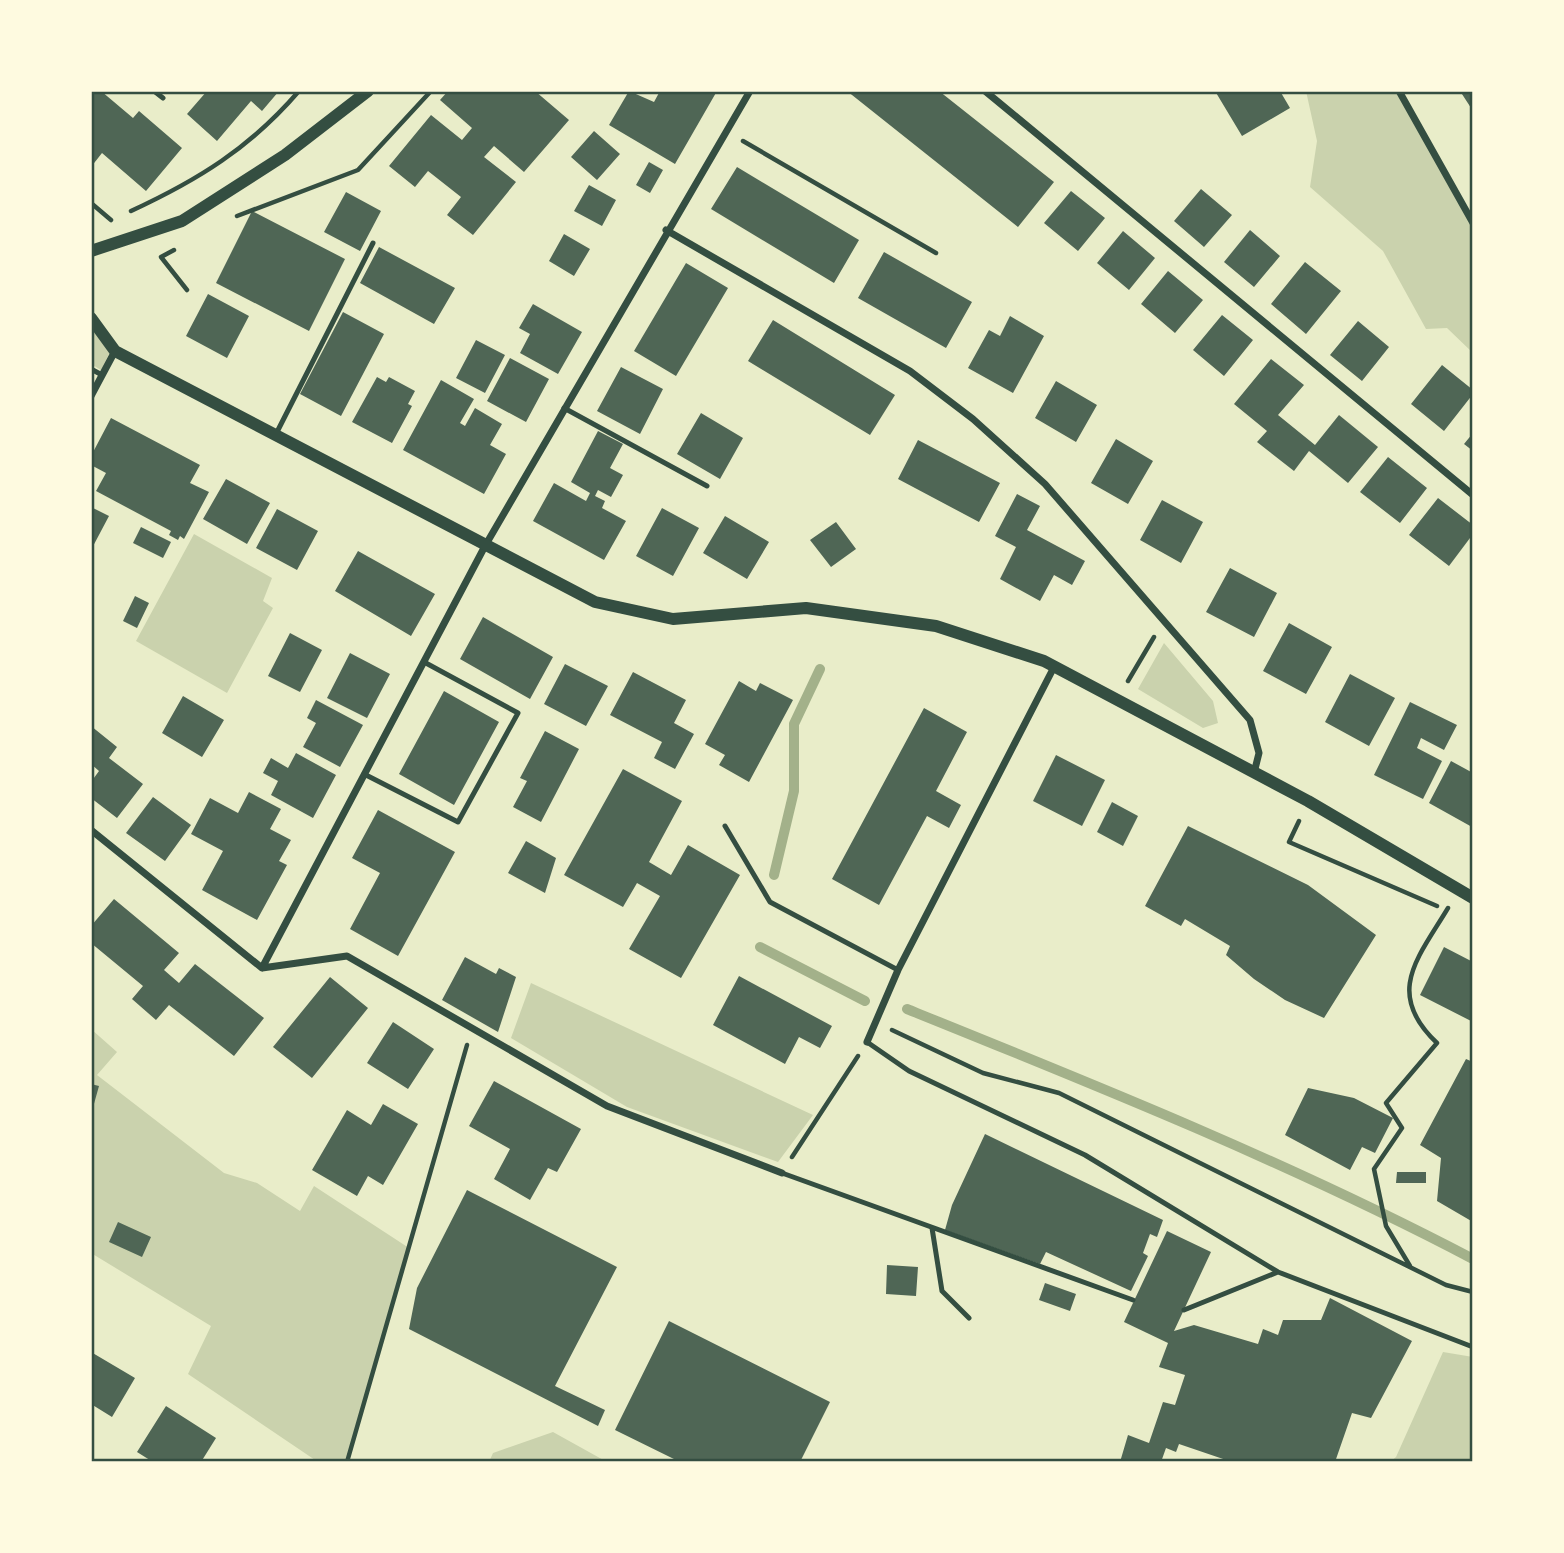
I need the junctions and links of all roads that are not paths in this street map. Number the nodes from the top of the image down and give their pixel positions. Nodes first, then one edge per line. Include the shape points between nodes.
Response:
1 (154, 91) edge
2 (368, 91) edge
3 (750, 91) edge
4 (985, 91) edge
5 (1399, 91) edge
6 (163, 98) dead end
7 (1473, 223) edge
8 (666, 230) junction
9 (373, 243) dead end
10 (91, 251) edge
11 (91, 318) edge
12 (115, 351) junction
13 (91, 369) edge
14 (102, 375) junction
15 (91, 396) edge
16 (564, 408) junction
17 (276, 434) junction
18 (707, 486) dead end
19 (1473, 495) edge
20 (485, 546) junction
21 (424, 662) junction
22 (1054, 667) junction
23 (1254, 772) junction
24 (364, 774) junction
25 (725, 826) dead end
26 (91, 830) edge
27 (1473, 898) edge
28 (262, 968) junction
29 (898, 970) junction
30 (867, 1042) joint
31 (782, 1173) joint
32 (932, 1228) junction
33 (1278, 1272) junction
34 (1133, 1300) dead end
35 (1184, 1311) dead end
36 (970, 1318) dead end
37 (1473, 1347) edge

1 - 6 lane
2 - 10 street via 285,155 182,220
3 - 8 street
4 - 19 street
5 - 7 street
8 - 16 street
8 - 23 street via 910,372 973,419 1045,484 1250,720 1259,753
9 - 17 lane
11 - 12 street
12 - 14 street
12 - 17 street
13 - 14 lane
14 - 15 street
16 - 18 lane
16 - 20 street
17 - 20 street
20 - 21 street
20 - 22 street via 595,601 673,619 806,608 936,626
21 - 24 street
21 - 24 lane via 518,713 458,822
22 - 23 street
22 - 29 street
23 - 27 street
24 - 28 street
25 - 29 lane via 770,902
26 - 28 street
28 - 31 street via 347,956 607,1106
29 - 30 street
30 - 33 lane via 909,1071 1085,1155
31 - 32 lane
32 - 34 lane
32 - 36 lane via 942,1291
33 - 35 lane
33 - 37 lane

